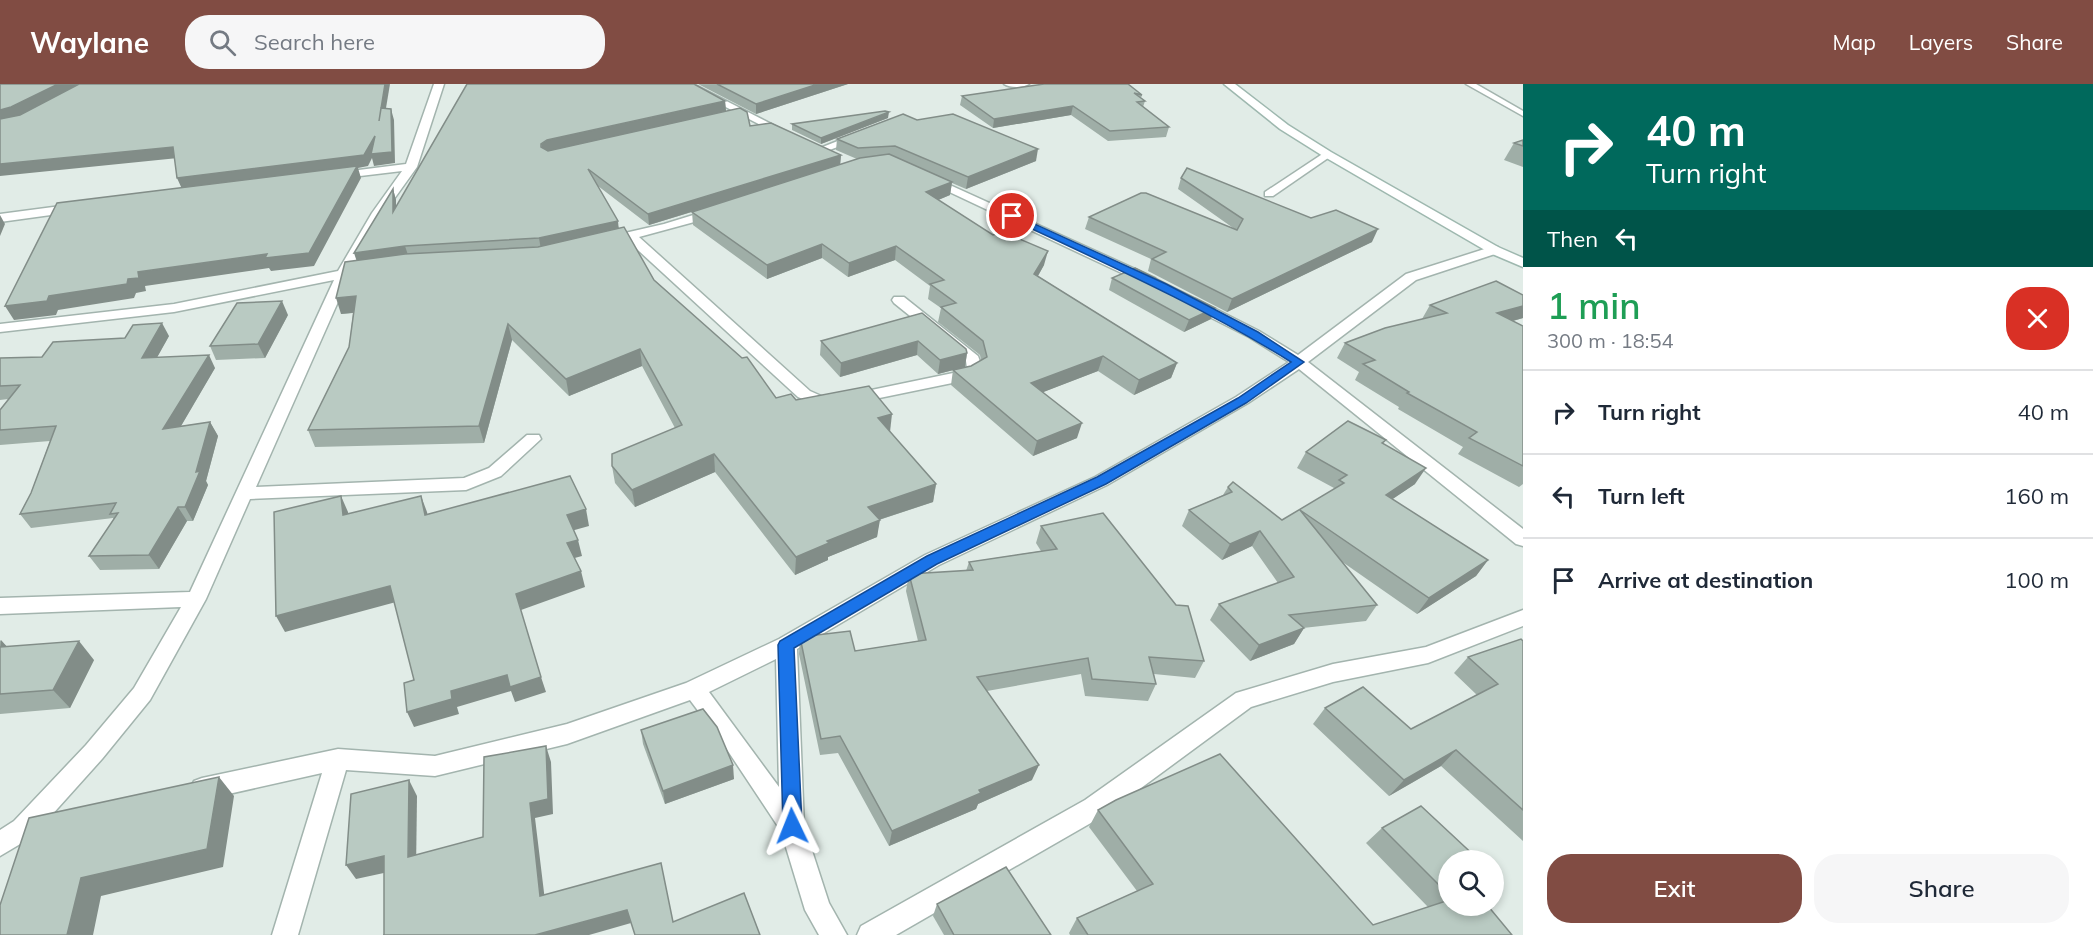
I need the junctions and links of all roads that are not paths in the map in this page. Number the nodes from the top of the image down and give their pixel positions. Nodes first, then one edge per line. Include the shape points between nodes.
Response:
1 (439, 84) edge
2 (706, 84) edge
3 (1008, 84) edge
4 (1023, 84) edge
5 (1229, 84) edge
6 (1470, 84) edge
7 (690, 86) edge
8 (1523, 114) edge
9 (864, 133) edge
10 (810, 145) junction
11 (1327, 154) junction
12 (838, 158) edge
13 (411, 167) junction
14 (919, 174) edge
15 (317, 178) edge
16 (1269, 194) dead end
17 (94, 206) edge
18 (734, 206) edge
19 (0, 218) edge
20 (630, 237) junction
21 (596, 244) edge
22 (1494, 250) junction
23 (1523, 263) edge
24 (376, 268) edge
25 (344, 273) junction
26 (1162, 286) edge
27 (1183, 297) edge
28 (899, 300) dead end
29 (0, 328) edge
30 (1299, 362) junction
31 (533, 439) dead end
32 (246, 493) junction
33 (1523, 539) edge
34 (196, 599) junction
35 (0, 606) edge
36 (1523, 618) edge
37 (786, 645) junction
38 (694, 689) junction
39 (338, 759) junction
40 (186, 793) edge
41 (58, 821) edge
42 (792, 826) junction
43 (23, 829) junction
44 (0, 844) edge
45 (898, 929) edge
46 (285, 935) edge
47 (834, 935) edge
48 (870, 935) edge

1 - 13 street
2 - 7 street
3 - 4 street
5 - 11 street via 1284,127
6 - 8 lane
7 - 10 street via 735,114
9 - 10 street
10 - 12 street
11 - 16 street
11 - 22 street
13 - 15 street
13 - 25 street via 378,213
14 - 26 street
17 - 19 street
18 - 20 street
20 - 21 street
20 - 28 street via 804,394 826,404 975,370 973,359
22 - 23 street
22 - 30 street via 1411,277
24 - 25 street
25 - 29 street via 174,308
25 - 32 street
27 - 30 street
30 - 33 street
30 - 37 street via 1242,400 1101,481 932,560
31 - 32 street via 495,472 466,484
32 - 34 street
34 - 35 street
34 - 43 street via 142,694
36 - 45 street via 1428,655 1333,673 1244,700 1094,808
37 - 38 street
37 - 42 street
38 - 39 street via 567,734 435,766
38 - 42 street
39 - 40 street
39 - 46 street
41 - 43 street
42 - 47 street via 818,910
43 - 44 street
45 - 48 street

